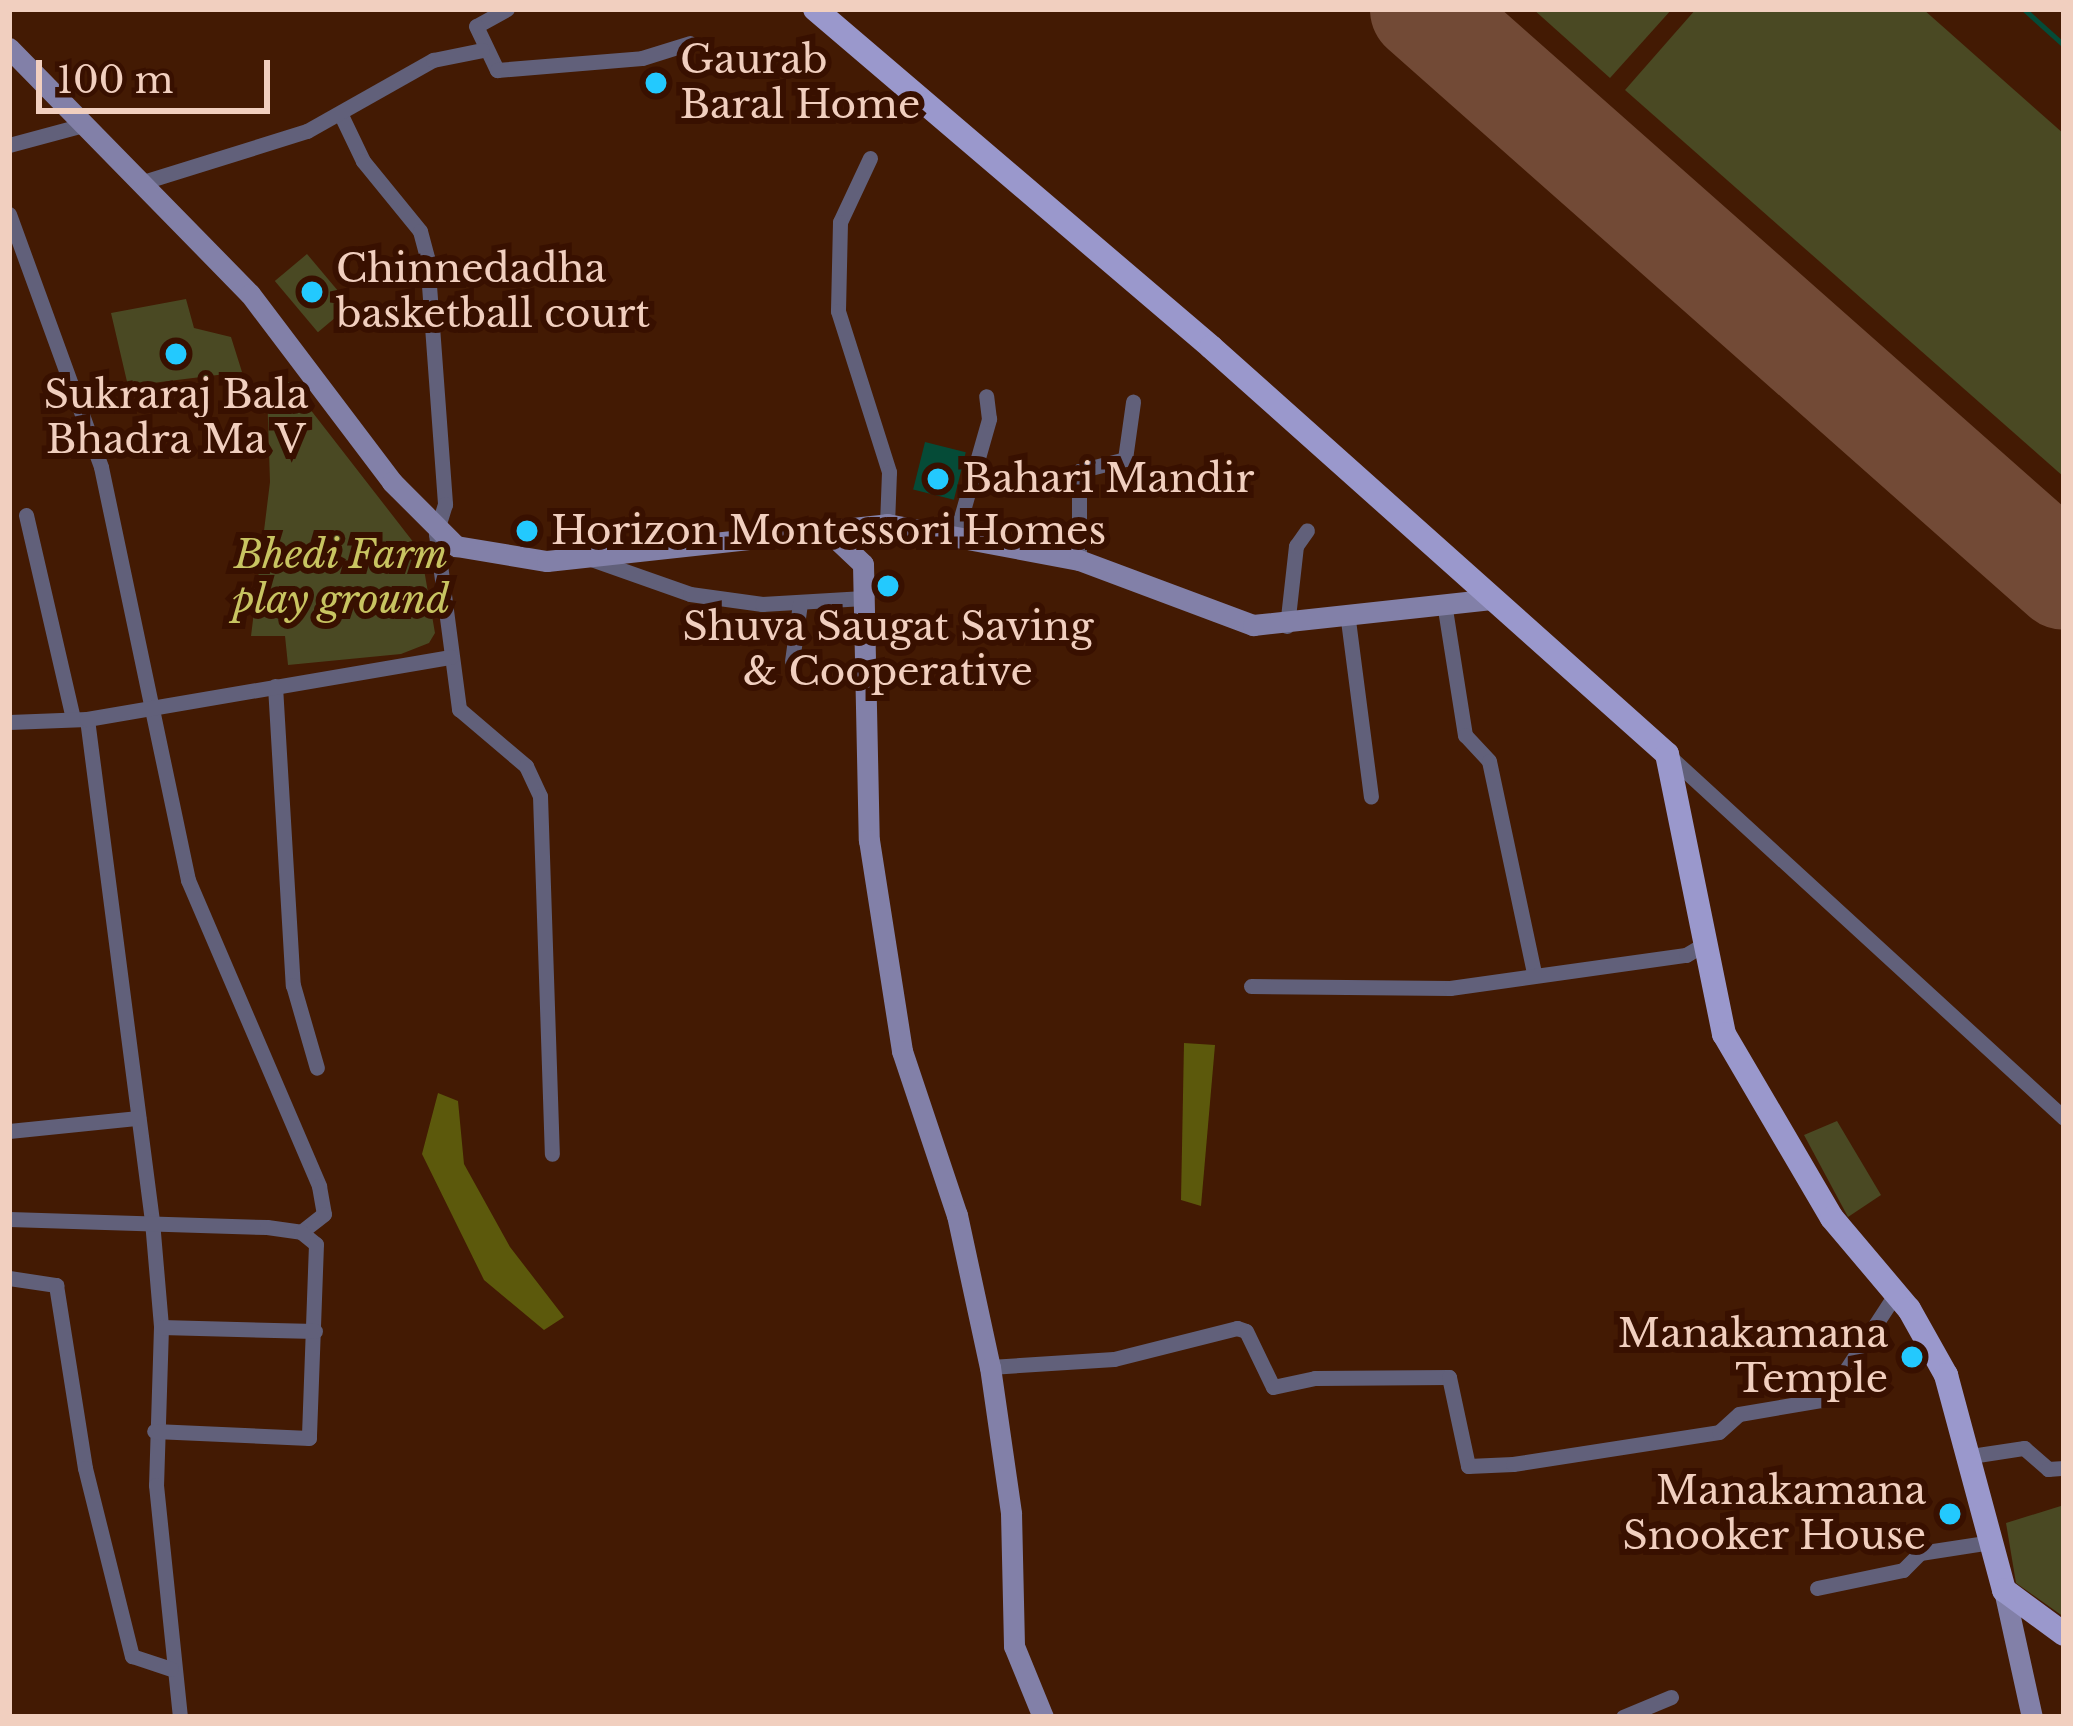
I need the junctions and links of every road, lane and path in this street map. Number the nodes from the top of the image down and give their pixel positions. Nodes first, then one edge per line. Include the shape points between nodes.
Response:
1 (507, 9) edge
2 (815, 9) edge
3 (690, 43) dead end
4 (9, 48) edge
5 (482, 50) junction
6 (340, 115) junction
7 (83, 125) junction
8 (9, 145) edge
9 (869, 158) dead end
10 (140, 183) junction
11 (9, 214) edge
12 (986, 396) dead end
13 (1132, 402) dead end
14 (26, 515) dead end
15 (887, 524) junction
16 (826, 529) junction
17 (1306, 530) dead end
18 (436, 534) junction
19 (956, 535) junction
20 (588, 558) junction
21 (1079, 560) junction
22 (864, 598) junction
23 (1494, 599) junction
24 (800, 603) junction
25 (1445, 609) junction
26 (1348, 620) junction
27 (1287, 626) junction
28 (451, 657) junction
29 (792, 661) dead end
30 (275, 686) junction
31 (151, 707) junction
32 (80, 719) junction
33 (9, 722) edge
34 (1666, 754) junction
35 (1371, 797) dead end
36 (1704, 944) junction
37 (1534, 973) junction
38 (1251, 986) dead end
39 (317, 1068) dead end
40 (138, 1118) junction
41 (2064, 1118) edge
42 (9, 1131) edge
43 (552, 1154) dead end
44 (9, 1219) edge
45 (152, 1221) junction
46 (301, 1232) junction
47 (9, 1277) edge
48 (1896, 1293) junction
49 (161, 1327) junction
50 (315, 1331) junction
51 (990, 1366) junction
52 (154, 1431) junction
53 (1971, 1456) junction
54 (2064, 1468) edge
55 (1992, 1542) junction
56 (1817, 1588) dead end
57 (2004, 1590) junction
58 (2064, 1634) edge
59 (171, 1669) junction
60 (179, 1717) edge
61 (1043, 1717) edge
62 (1623, 1717) edge
63 (1670, 1717) edge
64 (2032, 1717) edge

1 - 5 street via 476,26
2 - 23 main road
3 - 5 street via 642,58 515,72 497,70
4 - 7 street
5 - 6 street via 434,60
6 - 10 street
6 - 18 street via 363,161 420,231 428,257 445,504
7 - 8 street
7 - 10 street
9 - 15 street via 840,222 838,311 850,370 889,472
10 - 18 street via 250,294
11 - 31 street via 101,466
12 - 19 street via 989,419
13 - 21 street via 1125,459 1079,471
14 - 32 street
15 - 16 street
15 - 19 street
16 - 20 street
16 - 22 street via 863,564
17 - 27 street via 1296,546
18 - 20 street via 490,556
18 - 28 street
19 - 21 street
20 - 24 street via 690,594
21 - 27 street via 1218,616
22 - 24 street
22 - 51 street via 867,820 902,1052 957,1215
23 - 25 street
23 - 34 main road
24 - 29 street
25 - 26 street
25 - 37 street via 1465,735 1490,760
26 - 27 street
26 - 35 street
28 - 30 street
28 - 43 street via 459,709 526,766 540,796
30 - 31 street
30 - 39 street via 291,966
31 - 32 street
31 - 46 street via 188,880 319,1186 324,1214
32 - 33 street
32 - 40 street
34 - 36 main road
34 - 41 street
36 - 37 street via 1686,956
36 - 48 main road via 1724,1034 1832,1218
37 - 38 street via 1450,988
40 - 42 street
40 - 45 street
44 - 45 street
45 - 46 street
45 - 49 street
46 - 50 street via 316,1244
47 - 59 street via 56,1285 86,1468 132,1656
48 - 51 street via 1827,1400 1739,1414 1719,1432 1513,1464 1468,1466 1449,1377 1315,1378 1273,1387 1246,1331 1237,1328 1100,1361
48 - 53 main road via 1946,1375
49 - 50 street
49 - 52 street
50 - 52 street via 309,1438
51 - 61 street via 1011,1514 1014,1646
52 - 59 street
53 - 54 street via 2024,1448 2048,1469
53 - 55 main road
55 - 56 street via 1920,1553 1903,1570
55 - 57 main road
57 - 58 main road
57 - 64 street
59 - 60 street
62 - 63 street via 1667,1698

